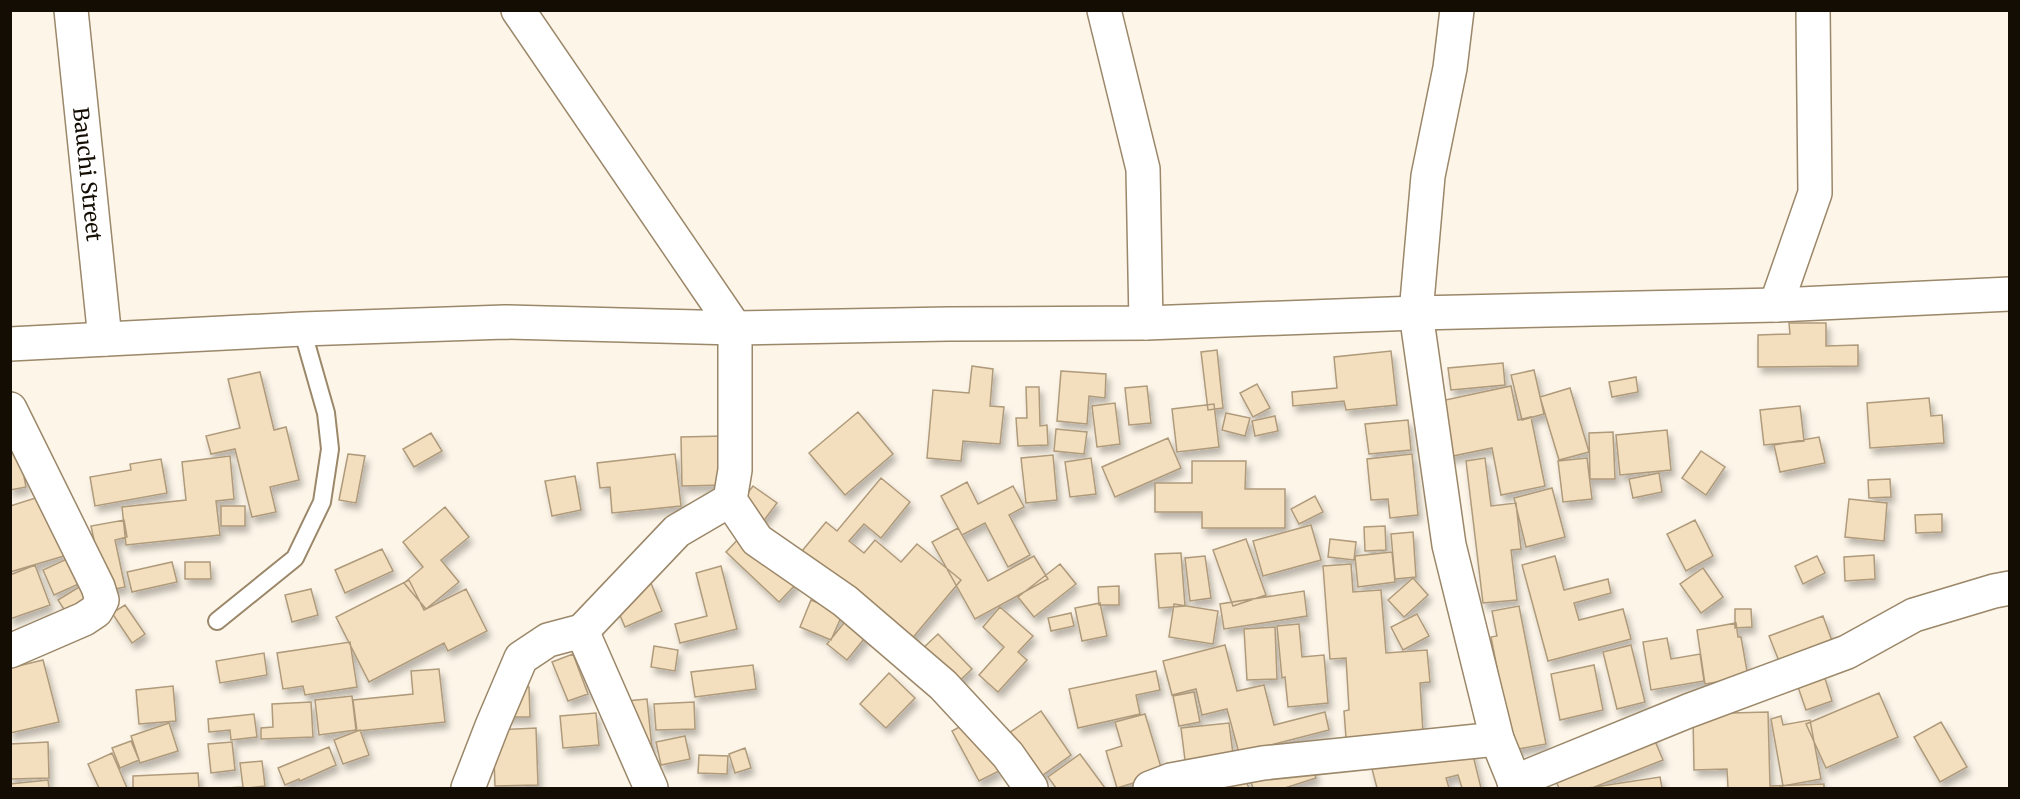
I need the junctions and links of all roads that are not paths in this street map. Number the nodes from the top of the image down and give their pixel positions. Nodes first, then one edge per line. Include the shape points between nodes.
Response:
1 (71, 10) edge
2 (1104, 10) edge
3 (1457, 10) edge
4 (1813, 10) edge
5 (530, 14) edge
6 (2010, 294) edge
7 (1776, 305) junction
8 (1416, 313) junction
9 (1146, 323) junction
10 (735, 328) junction
11 (302, 329) junction
12 (105, 339) junction
13 (10, 344) edge
14 (10, 409) edge
15 (730, 500) junction
16 (2010, 588) edge
17 (217, 621) dead end
18 (582, 631) junction
19 (10, 651) edge
20 (1497, 739) junction
21 (1515, 786) edge
22 (468, 789) edge
23 (651, 789) edge
24 (1031, 789) edge
25 (1150, 789) edge

1 - 12 street, Bauchi Street
2 - 9 street via 1143,169
3 - 8 street via 1450,68 1428,176
4 - 7 street via 1815,193
5 - 10 street
6 - 7 street
7 - 8 street
8 - 9 street
8 - 20 street via 1449,545
9 - 10 street
10 - 11 street via 505,322
10 - 15 street via 735,470
11 - 12 street
11 - 17 lane via 327,422 330,448 322,502 295,558
12 - 13 street
14 - 19 street via 102,600 96,611 84,619
15 - 18 street via 677,531
15 - 24 street via 757,540 845,602 943,685 1008,755
16 - 21 street via 1914,615 1847,652 1688,711
18 - 22 street via 548,640 521,658
18 - 23 street
20 - 21 street
20 - 25 street via 1263,763 1171,780

